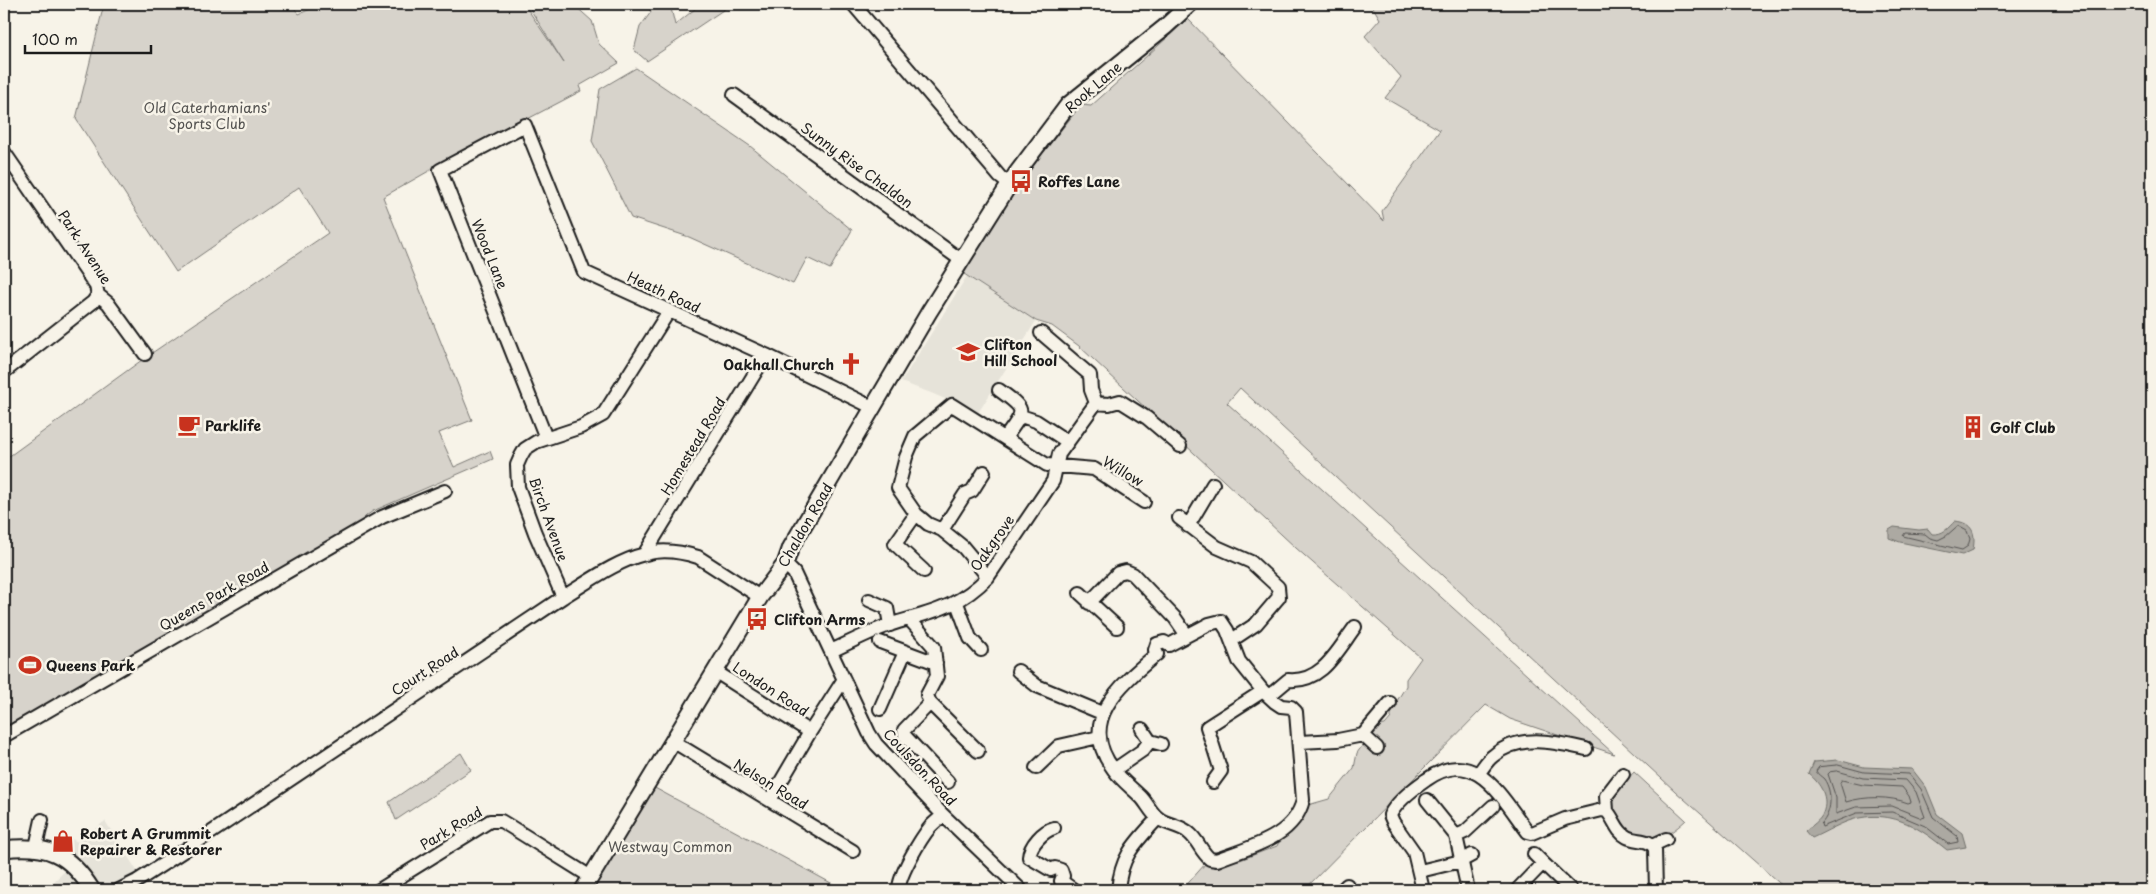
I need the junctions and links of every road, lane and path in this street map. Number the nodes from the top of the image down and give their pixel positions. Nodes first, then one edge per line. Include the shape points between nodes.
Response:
1 (853, 4) edge
2 (1190, 4) edge
3 (734, 95) dead end
4 (525, 125) joint
5 (4, 152) edge
6 (1009, 184) junction
7 (961, 260) junction
8 (98, 295) junction
9 (669, 311) junction
10 (1041, 333) dead end
11 (145, 354) dead end
12 (766, 355) junction
13 (4, 372) edge
14 (999, 390) dead end
15 (1096, 403) junction
16 (874, 408) junction
17 (1021, 416) junction
18 (546, 438) junction
19 (1006, 438) junction
20 (1068, 442) junction
21 (1180, 446) dead end
22 (1056, 466) junction
23 (984, 472) dead end
24 (1213, 484) dead end
25 (445, 491) dead end
26 (1144, 502) dead end
27 (916, 514) junction
28 (942, 530) junction
29 (645, 553) junction
30 (785, 564) junction
31 (924, 571) dead end
32 (988, 577) junction
33 (1080, 593) dead end
34 (760, 596) junction
35 (563, 597) junction
36 (869, 600) dead end
37 (957, 603) junction
38 (1089, 603) junction
39 (910, 620) junction
40 (890, 625) junction
41 (1117, 627) dead end
42 (1355, 627) dead end
43 (1186, 634) junction
44 (1232, 640) junction
45 (880, 642) dead end
46 (981, 650) dead end
47 (832, 651) junction
48 (905, 652) junction
49 (936, 663) junction
50 (1018, 671) dead end
51 (716, 672) junction
52 (844, 679) junction
53 (1266, 694) junction
54 (930, 703) junction
55 (1390, 703) dead end
56 (880, 709) dead end
57 (1102, 713) junction
58 (1142, 729) dead end
59 (810, 732) junction
60 (1362, 735) junction
61 (4, 736) edge
62 (1099, 737) junction
63 (674, 742) junction
64 (1300, 742) junction
65 (1377, 748) dead end
66 (1586, 749) dead end
67 (978, 751) dead end
68 (1036, 768) dead end
69 (1114, 770) junction
70 (1478, 774) junction
71 (1623, 774) dead end
72 (948, 782) dead end
73 (1213, 782) dead end
74 (770, 800) junction
75 (1427, 800) dead end
76 (1493, 806) dead end
77 (1607, 811) junction
78 (944, 815) junction
79 (1158, 818) junction
80 (42, 820) dead end
81 (1054, 828) dead end
82 (1456, 836) junction
83 (1666, 839) dead end
84 (1653, 845) junction
85 (36, 847) junction
86 (4, 849) edge
87 (853, 851) dead end
88 (1534, 854) dead end
89 (1467, 858) junction
90 (1543, 863) junction
91 (1420, 870) junction
92 (591, 877) junction
93 (140, 886) edge
94 (1518, 889) dead end
95 (92, 890) edge
96 (119, 890) edge
97 (379, 890) edge
98 (583, 890) edge
99 (898, 890) edge
100 (1021, 890) edge
101 (1074, 890) edge
102 (1118, 890) edge
103 (1424, 890) edge
104 (1468, 890) edge
105 (1571, 890) edge
106 (1656, 890) edge

1 - 6 street
2 - 6 main road, Rook Lane via 1166,27 1068,104
3 - 7 street, Sunny Rise Chaldon
4 - 9 street, Heath Road via 584,272
4 - 18 street, Wood Lane via 440,170
5 - 8 street, Park Avenue via 96,286
6 - 7 main road, Chaldon Road
7 - 16 main road, Chaldon Road
8 - 11 street, Park Avenue via 108,303
8 - 13 street
9 - 12 street, Heath Road
9 - 18 street, Birch Avenue via 603,415 581,427
10 - 15 street via 1090,375
12 - 16 street, Heath Road
12 - 29 street, Homestead Road
14 - 17 street via 1018,404
15 - 20 street, Oakgrove
15 - 21 street via 1120,401 1147,418
16 - 30 main road, Chaldon Road via 791,547
17 - 19 street
17 - 20 street via 1036,421
18 - 35 street, Birch Avenue via 525,449 518,465 518,488
19 - 22 street, Willow via 1047,465
19 - 27 street, Willow via 952,405 915,436 898,488
20 - 22 street, Oakgrove via 1059,454
22 - 26 street, Willow via 1094,469
22 - 32 street, Oakgrove via 1053,481
23 - 28 street
24 - 44 street via 1183,522 1217,548 1251,562 1278,587 1278,597 1256,624
25 - 61 street, Queens Park Road via 382,517
27 - 28 street
27 - 31 street via 895,544
28 - 32 street via 963,547
29 - 34 street, Court Road via 672,553 698,558
29 - 35 street, Court Road
30 - 34 main road, Chaldon Road
30 - 47 street, Coulsdon Road via 794,573
32 - 37 street, Oakgrove
33 - 38 street
34 - 51 main road, Chaldon Road
35 - 93 street, Court Road
36 - 40 street via 887,608
37 - 39 street, Oakgrove
37 - 46 street via 970,638
38 - 41 street
38 - 43 street via 1118,573 1126,571 1133,574 1176,618
39 - 40 street, Oakgrove
39 - 49 street via 934,647
40 - 47 street, Oakgrove
42 - 53 street via 1323,678 1288,680
43 - 44 street via 1221,622
43 - 57 street via 1169,646 1167,655 1157,654 1131,677
44 - 53 street via 1239,660
45 - 48 street
47 - 52 street, Coulsdon Road
48 - 49 street
48 - 56 street
49 - 54 street via 937,676 927,696
50 - 57 street via 1037,686
51 - 59 street, London Road
51 - 63 main road, Chaldon Road
52 - 59 street
52 - 78 street, Coulsdon Road via 876,744
53 - 64 street via 1281,706 1296,712
53 - 73 street via 1207,727 1221,771
54 - 67 street
54 - 72 street via 904,730 905,736
55 - 60 street
57 - 62 street
58 - 69 street via 1155,743
59 - 74 street
60 - 64 street
60 - 65 street
62 - 68 street via 1059,746 1043,754
62 - 69 street
63 - 74 street, Nelson Road
63 - 92 main road, Chaldon Road
64 - 79 street via 1303,800 1300,812 1281,833 1217,860 1210,859 1188,832
66 - 70 street via 1550,741 1528,741 1492,756
69 - 79 street
70 - 77 street via 1502,798 1528,832
70 - 91 street via 1452,767 1438,771 1417,786 1390,815 1414,852
71 - 77 street via 1606,796
74 - 87 street, Nelson Road
75 - 82 street
76 - 82 street
77 - 84 street via 1619,832 1635,841
78 - 99 street via 932,826 912,858 898,883
78 - 100 street, Coulsdon Road
79 - 102 street via 1131,847
80 - 85 street
81 - 101 street via 1046,830 1029,857 1050,870 1060,870 1063,874 1061,881
82 - 89 street
83 - 84 street
84 - 106 street
85 - 86 main road
85 - 95 main road via 74,865
88 - 90 street
89 - 91 street
89 - 104 street
90 - 94 street
90 - 105 street
91 - 103 street
92 - 97 street, Park Road via 511,826 495,820
92 - 98 main road, Chaldon Road
93 - 96 street, Court Road

